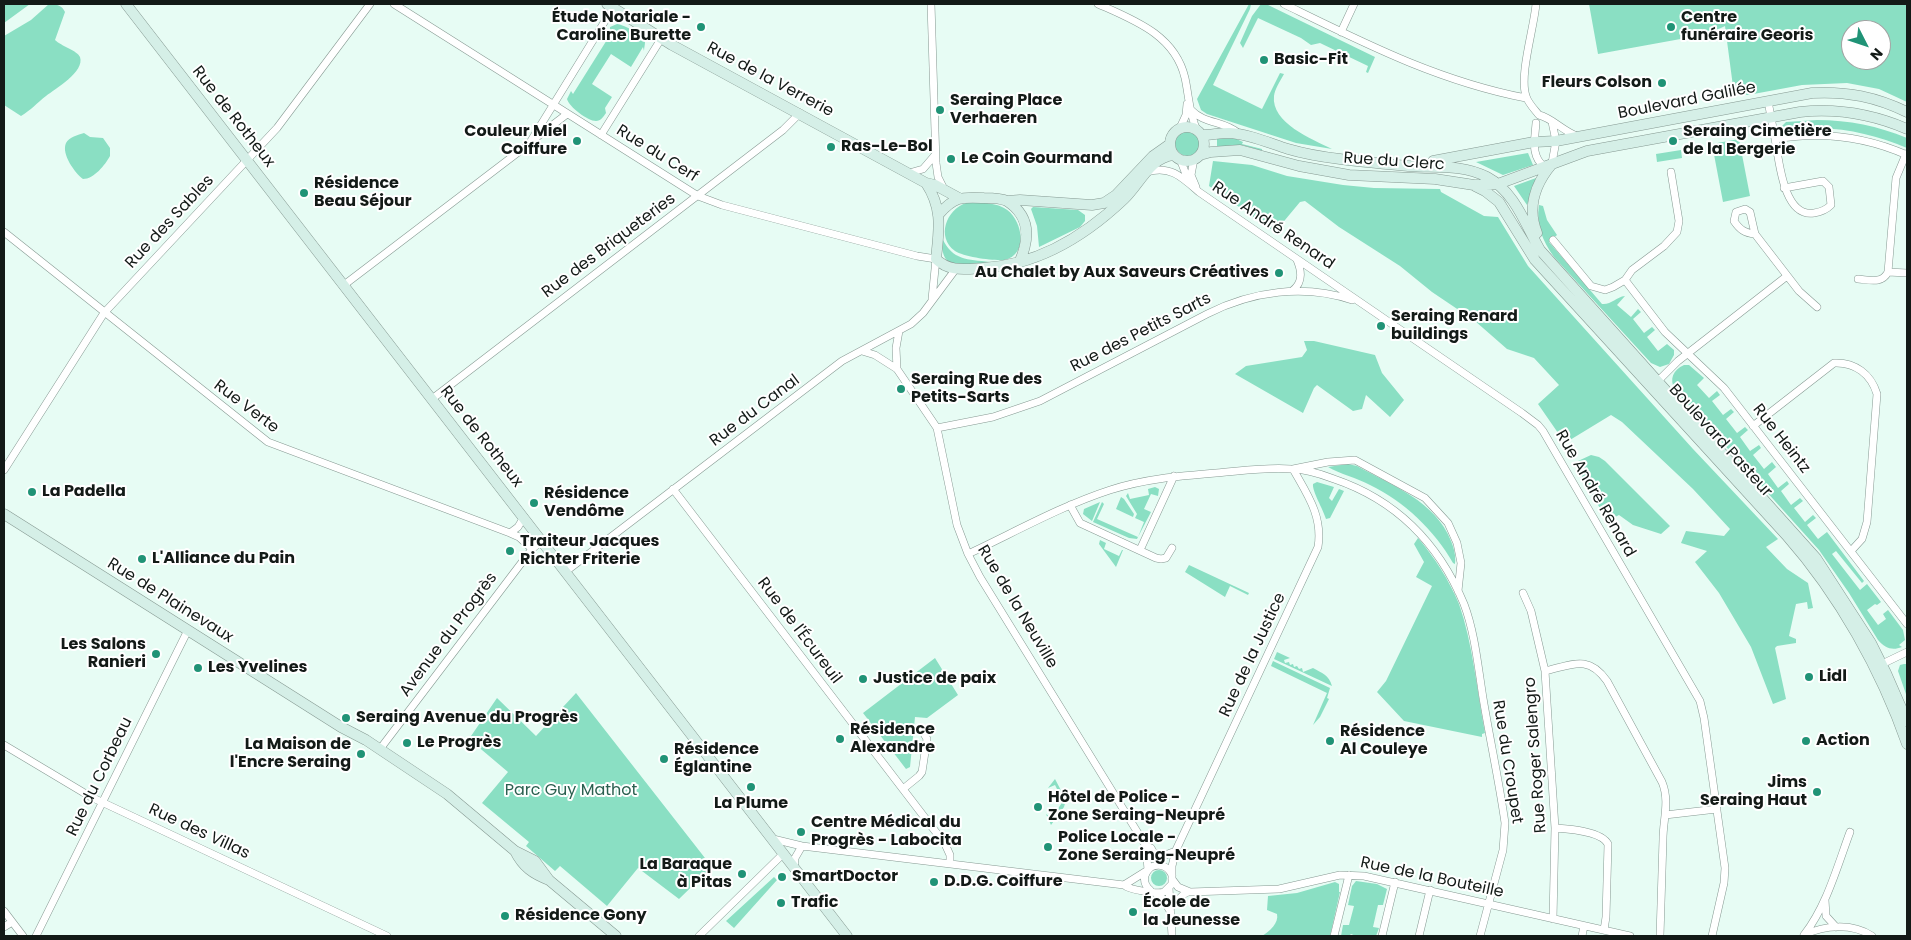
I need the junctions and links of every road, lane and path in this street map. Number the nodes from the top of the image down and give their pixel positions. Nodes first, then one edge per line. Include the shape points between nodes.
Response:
1 (126, 4) edge
2 (370, 4) edge
3 (394, 4) edge
4 (931, 4) edge
5 (1098, 4) edge
6 (1284, 4) edge
7 (1354, 4) edge
8 (1536, 4) edge
9 (610, 6) edge
10 (1341, 32) junction
11 (661, 39) junction
12 (1526, 98) junction
13 (1768, 101) junction
14 (1188, 102) junction
15 (553, 105) junction
16 (1191, 110) junction
17 (1907, 112) edge
18 (800, 113) junction
19 (567, 114) junction
20 (1539, 115) junction
21 (1770, 117) junction
22 (1551, 121) junction
23 (1536, 123) junction
24 (1180, 128) junction
25 (1907, 129) edge
26 (1200, 133) junction
27 (601, 135) junction
28 (1240, 135) junction
29 (1577, 136) junction
30 (1775, 139) junction
31 (1556, 141) junction
32 (1534, 142) junction
33 (529, 144) junction
34 (1170, 144) junction
35 (1521, 145) junction
36 (1906, 154) edge
37 (935, 155) junction
38 (1471, 155) joint
39 (1177, 157) junction
40 (1197, 157) junction
41 (247, 159) junction
42 (1549, 165) junction
43 (1410, 166) junction
44 (936, 170) junction
45 (1147, 172) junction
46 (1671, 172) dead end
47 (919, 177) junction
48 (1189, 183) junction
49 (1498, 184) junction
50 (1474, 185) junction
51 (1784, 188) junction
52 (1127, 189) junction
53 (945, 190) junction
54 (1199, 192) junction
55 (698, 196) junction
56 (958, 198) junction
57 (1007, 202) junction
58 (940, 214) junction
59 (4, 232) edge
60 (1755, 234) dead end
61 (1553, 240) dead end
62 (1544, 253) junction
63 (1296, 258) junction
64 (936, 259) junction
65 (1019, 263) junction
66 (955, 270) junction
67 (1888, 272) junction
68 (1907, 273) edge
69 (1787, 276) junction
70 (1858, 279) dead end
71 (1625, 280) junction
72 (344, 285) junction
73 (1292, 291) junction
74 (932, 299) junction
75 (1361, 304) junction
76 (1816, 307) dead end
77 (104, 313) junction
78 (900, 331) junction
79 (862, 351) junction
80 (1688, 353) junction
81 (897, 369) junction
82 (1657, 382) junction
83 (432, 398) junction
84 (1754, 426) junction
85 (937, 428) junction
86 (1293, 469) junction
87 (4, 470) edge
88 (1174, 476) junction
89 (673, 489) junction
90 (1070, 505) junction
91 (4, 514) edge
92 (524, 517) junction
93 (510, 533) junction
94 (542, 541) junction
95 (1172, 548) dead end
96 (532, 549) junction
97 (1140, 550) junction
98 (1850, 551) junction
99 (968, 554) junction
100 (565, 572) junction
101 (1458, 591) junction
102 (1523, 593) dead end
103 (1907, 624) edge
104 (188, 630) junction
105 (1907, 652) edge
106 (1869, 659) junction
107 (1882, 664) junction
108 (1544, 671) junction
109 (1879, 679) junction
110 (1907, 721) edge
111 (922, 730) dead end
112 (1907, 744) edge
113 (4, 745) edge
114 (380, 749) junction
115 (903, 789) junction
116 (103, 802) junction
117 (1717, 809) junction
118 (1666, 815) junction
119 (1555, 828) junction
120 (1850, 832) dead end
121 (770, 838) junction
122 (792, 844) junction
123 (1146, 846) junction
124 (800, 848) junction
125 (1175, 851) junction
126 (1154, 853) junction
127 (782, 855) junction
128 (950, 863) junction
129 (1161, 865) junction
130 (794, 870) junction
131 (1148, 870) junction
132 (1349, 875) junction
133 (1172, 877) junction
134 (1395, 882) junction
135 (1124, 885) junction
136 (1430, 890) junction
137 (1168, 891) junction
138 (1153, 892) junction
139 (1186, 893) junction
140 (1825, 900) junction
141 (1490, 904) junction
142 (1171, 909) junction
143 (4, 911) edge
144 (1553, 919) junction
145 (1828, 919) junction
146 (1815, 921) junction
147 (12, 922) junction
148 (1584, 926) junction
149 (4, 927) edge
150 (1836, 927) junction
151 (1821, 929) junction
152 (1604, 930) junction
153 (23, 936) edge
154 (36, 936) edge
155 (387, 936) edge
156 (616, 936) edge
157 (699, 936) edge
158 (847, 936) edge
159 (1172, 936) edge
160 (1334, 936) edge
161 (1382, 936) edge
162 (1419, 936) edge
163 (1480, 936) edge
164 (1582, 936) edge
165 (1630, 936) edge
166 (1660, 936) edge
167 (1712, 936) edge
168 (1802, 936) edge
169 (1872, 936) edge

1 - 41 street, Rue de Rotheux
2 - 41 street, Rue des Sables via 290,113
3 - 15 street, Rue du Cerf
4 - 37 street
5 - 14 street via 1145,26 1166,42 1180,64
6 - 10 street
7 - 10 street
8 - 12 street via 1524,77
9 - 11 street, Rue de la Verrerie
9 - 15 street
10 - 12 street via 1437,74
11 - 18 street, Rue de la Verrerie
11 - 27 street
12 - 20 street
13 - 17 street, Boulevard Galilée via 1812,93 1848,93 1878,99
13 - 21 street
13 - 29 street, Boulevard Galilée
14 - 16 street
14 - 24 street
15 - 19 street, Rue du Cerf
15 - 33 street
16 - 26 street via 1192,121
16 - 28 street via 1197,116
18 - 47 street, Rue de la Verrerie
18 - 55 street, Rue des Briqueteries via 784,130
19 - 27 street, Rue du Cerf
19 - 33 street
20 - 22 street
20 - 23 street
21 - 25 street, Boulevard Galilée via 1812,111 1843,111
21 - 30 street
21 - 42 street, Boulevard Galilée via 1587,151
22 - 29 street
22 - 31 street
23 - 32 street
23 - 35 street via 1531,135
24 - 26 street via 1189,127
24 - 34 street
26 - 28 street, Rue du Clerc
26 - 40 street via 1204,146
27 - 55 street, Rue du Cerf
28 - 43 street, Rue du Clerc via 1315,156
29 - 31 street, Boulevard Galilée
30 - 36 street via 1802,135 1844,136
30 - 51 street
31 - 32 street, Boulevard Galilée
31 - 42 street
32 - 35 street, Boulevard Galilée
32 - 42 street via 1540,164
33 - 72 street
34 - 39 street
34 - 52 street via 1153,156
35 - 38 street, Boulevard Galilée
36 - 67 street via 1896,178
37 - 44 street
37 - 47 street
38 - 43 street, Rue du Clerc via 1417,162
39 - 40 street via 1186,161
39 - 45 street via 1161,158
39 - 48 street, Rue André Renard
40 - 50 street, Rue du Clerc via 1211,152 1240,150 1332,172
40 - 54 street, Rue André Renard via 1191,175
41 - 72 street, Rue de Rotheux
41 - 77 street, Rue des Sables
42 - 49 street, Boulevard Galilée
42 - 62 street, Boulevard Pasteur via 1538,185 1532,212 1532,221
43 - 49 street, Rue du Clerc via 1459,168
44 - 47 street via 934,176
44 - 53 street
45 - 48 street, Rue André Renard via 1169,170
45 - 52 street
46 - 71 street via 1678,232 1632,270
47 - 53 street, Rue de la Verrerie
47 - 58 street via 936,201
48 - 54 street, Rue André Renard
49 - 50 street, Rue du Clerc
49 - 62 street, Boulevard Pasteur via 1514,201
50 - 106 street, Boulevard Pasteur via 1498,202 1535,260 1798,549 1829,591
51 - 51 street via 1797,207 1808,214 1824,211 1831,204 1829,187 1823,182
52 - 57 street via 1099,204
52 - 65 street via 1086,231
53 - 56 street, Rue de la Verrerie
54 - 63 street, Rue André Renard
55 - 64 street, Rue du Cerf via 722,205
55 - 83 street, Rue des Briqueteries
56 - 57 street
56 - 58 street
57 - 65 street via 1021,215 1027,230 1027,244
58 - 64 street
59 - 77 street, Rue Verte
60 - 69 street
61 - 71 street via 1591,286 1605,290
62 - 82 street, Boulevard Pasteur
63 - 73 street via 1301,275 1299,284
63 - 75 street, Rue André Renard
64 - 66 street
64 - 74 street
65 - 66 street
66 - 74 street, Rue du Canal
67 - 68 street
67 - 70 street via 1879,281
69 - 76 street
69 - 80 street
71 - 80 street, Rue Heintz via 1665,332
72 - 83 street, Rue de Rotheux
73 - 75 street, Rue des Petits Sarts via 1321,292
73 - 85 street, Rue des Petits Sarts via 1256,296 1219,308 1024,407
74 - 78 street, Rue du Canal via 918,318
75 - 117 street, Rue André Renard via 1527,417 1549,439 1700,701
77 - 87 street, Rue des Sables
77 - 93 street, Rue Verte via 268,442
78 - 79 street, Rue du Canal
78 - 81 street via 896,348
79 - 81 street, Rue de la Neuville
79 - 89 street, Rue du Canal via 842,361
80 - 82 street
80 - 84 street, Rue Heintz via 1720,384
81 - 85 street, Rue de la Neuville
82 - 107 street, Boulevard Pasteur via 1805,545 1853,614
83 - 92 street, Rue de Rotheux
84 - 98 street, Rue Heintz
84 - 98 street via 1834,363 1848,363 1863,372 1874,386 1877,394 1866,527 1862,539
85 - 99 street, Rue de la Neuville via 957,525
86 - 88 street, Rue du Croupet
86 - 101 street, Rue du Croupet via 1343,482 1391,507 1428,542
86 - 101 street, Rue du Croupet via 1354,460 1425,498 1448,523 1457,543 1461,563
86 - 125 street, Rue de la Justice via 1316,512 1320,535 1318,546
88 - 90 street, Rue du Croupet via 1127,485
88 - 97 street
89 - 100 street, Rue du Canal
89 - 115 street, Rue de l'Écureuil
90 - 97 street via 1080,523
90 - 99 street, Rue du Croupet
91 - 104 street, Rue de Plainevaux
92 - 93 street
92 - 94 street, Rue de Rotheux
93 - 96 street, Rue Verte
94 - 96 street, Avenue du Progrès
94 - 100 street, Rue de Rotheux
95 - 97 street via 1161,560
96 - 114 street, Avenue du Progrès
98 - 103 street, Rue Heintz
99 - 123 street, Rue de la Neuville
100 - 121 street, Rue de Rotheux
101 - 141 street, Rue du Croupet via 1471,630 1505,823 1503,850
102 - 108 street, Rue Roger Salengro via 1531,611
104 - 114 street, Rue de Plainevaux
104 - 116 street, Rue du Corbeau
105 - 107 street
106 - 107 street
106 - 109 street, Boulevard Pasteur
107 - 109 street
107 - 110 street, Boulevard Pasteur
108 - 118 street via 1584,663 1602,674 1662,782 1666,794
108 - 119 street, Rue Roger Salengro
109 - 112 street, Boulevard Pasteur
111 - 115 street via 927,739 922,772
113 - 116 street, Rue des Villas
114 - 156 street, Rue de Plainevaux via 447,794 515,851 533,874 550,880
115 - 128 street, Rue de l'Écureuil via 945,844
116 - 154 street, Rue du Corbeau
116 - 155 street, Rue des Villas
117 - 118 street
117 - 167 street, Rue André Renard via 1724,876
118 - 166 street
119 - 144 street, Rue Roger Salengro
119 - 152 street via 1600,836 1608,844
120 - 140 street
121 - 122 street
121 - 127 street, Rue de Rotheux
122 - 124 street
122 - 127 street via 784,848
123 - 126 street, Rue de la Neuville via 1150,846
123 - 131 street, Rue de la Neuville
124 - 127 street
124 - 128 street
124 - 130 street
125 - 126 street via 1163,856
125 - 129 street, Rue de la Justice
125 - 133 street, Rue de la Justice
126 - 129 street, Rue de la Neuville
127 - 130 street, Rue de Rotheux
127 - 157 street
128 - 135 street
129 - 131 street
129 - 133 street
130 - 158 street, Rue de Rotheux
131 - 135 street
131 - 138 street via 1145,883
132 - 134 street, Rue de la Bouteille
132 - 139 street, Rue de la Bouteille via 1331,876 1278,889
132 - 160 street
133 - 137 street
133 - 139 street
134 - 136 street, Rue de la Bouteille
134 - 161 street
135 - 138 street
136 - 141 street, Rue de la Bouteille
136 - 162 street
137 - 138 street
137 - 139 street, Rue de la Bouteille
137 - 142 street
138 - 142 street via 1163,898
139 - 142 street
140 - 145 street
140 - 146 street
141 - 144 street, Rue de la Bouteille
141 - 163 street, Rue du Croupet
142 - 159 street
143 - 147 street
144 - 148 street, Rue de la Bouteille
145 - 150 street
145 - 151 street
146 - 151 street
146 - 168 street
147 - 149 street
147 - 153 street
148 - 152 street, Rue de la Bouteille
148 - 164 street
150 - 151 street
150 - 169 street via 1857,929
151 - 168 street
152 - 165 street, Rue de la Bouteille

